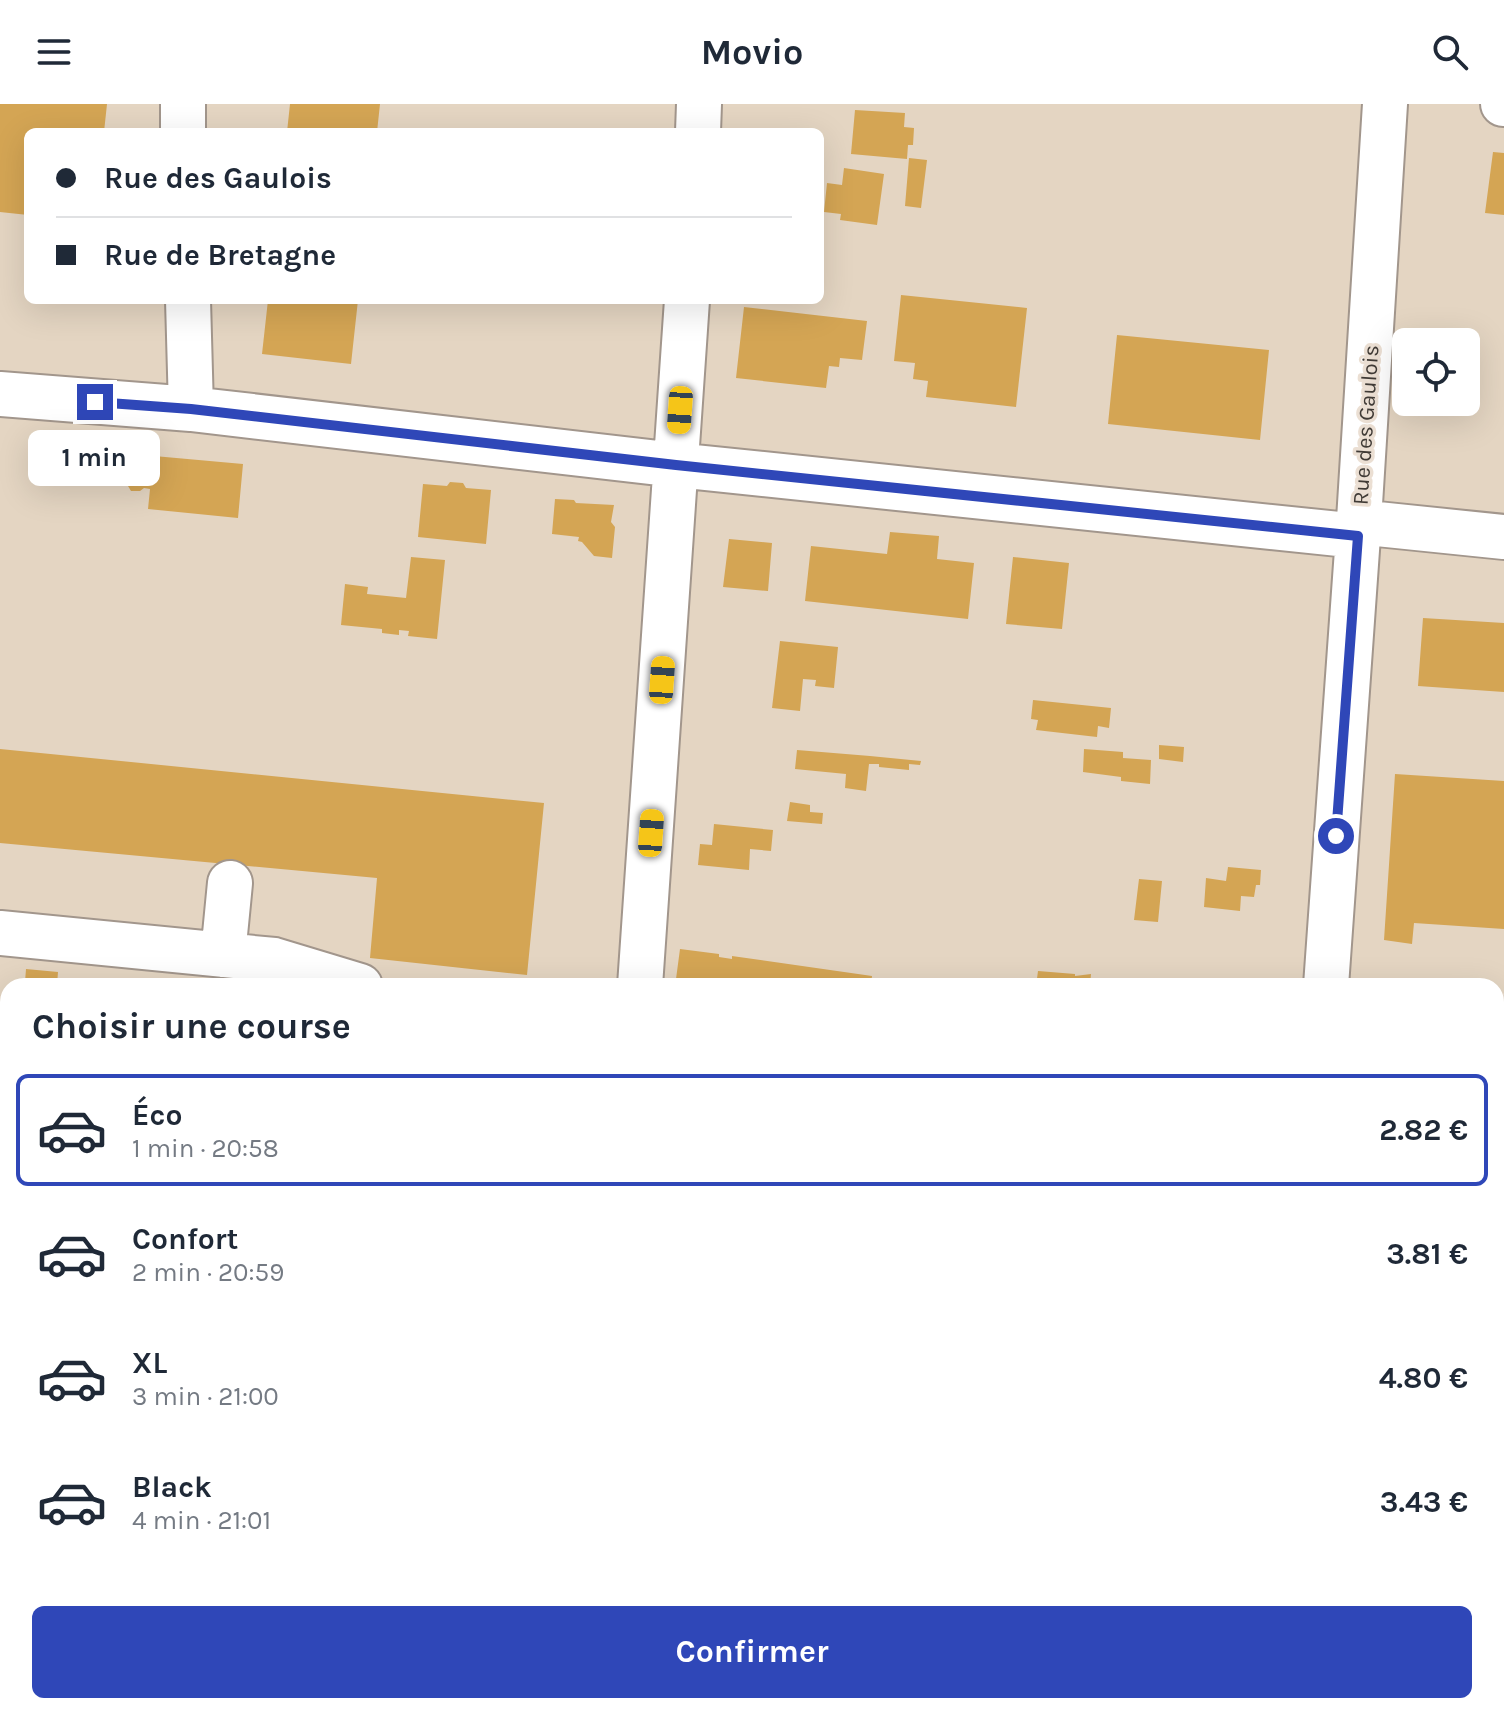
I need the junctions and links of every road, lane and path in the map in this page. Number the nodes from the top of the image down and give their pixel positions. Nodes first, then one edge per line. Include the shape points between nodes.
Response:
1 (183, 104) edge
2 (699, 104) edge
3 (1385, 104) edge
4 (183, 128) edge
5 (698, 128) edge
6 (188, 304) edge
7 (687, 304) edge
8 (0, 394) edge
9 (191, 409) junction
10 (676, 465) junction
11 (1358, 529) junction
12 (1504, 537) edge
13 (230, 883) dead end
14 (0, 933) edge
15 (223, 955) junction
16 (334, 978) edge
17 (641, 978) edge
18 (1327, 978) edge

1 - 4 main road
2 - 5 main road
3 - 11 main road, Rue des Gaulois
6 - 9 main road
7 - 10 main road
8 - 9 main road
9 - 10 main road
10 - 11 main road
10 - 17 main road
11 - 12 main road
11 - 18 main road, Rue des Gaulois
13 - 15 main road
14 - 15 main road
15 - 16 main road via 274,960

